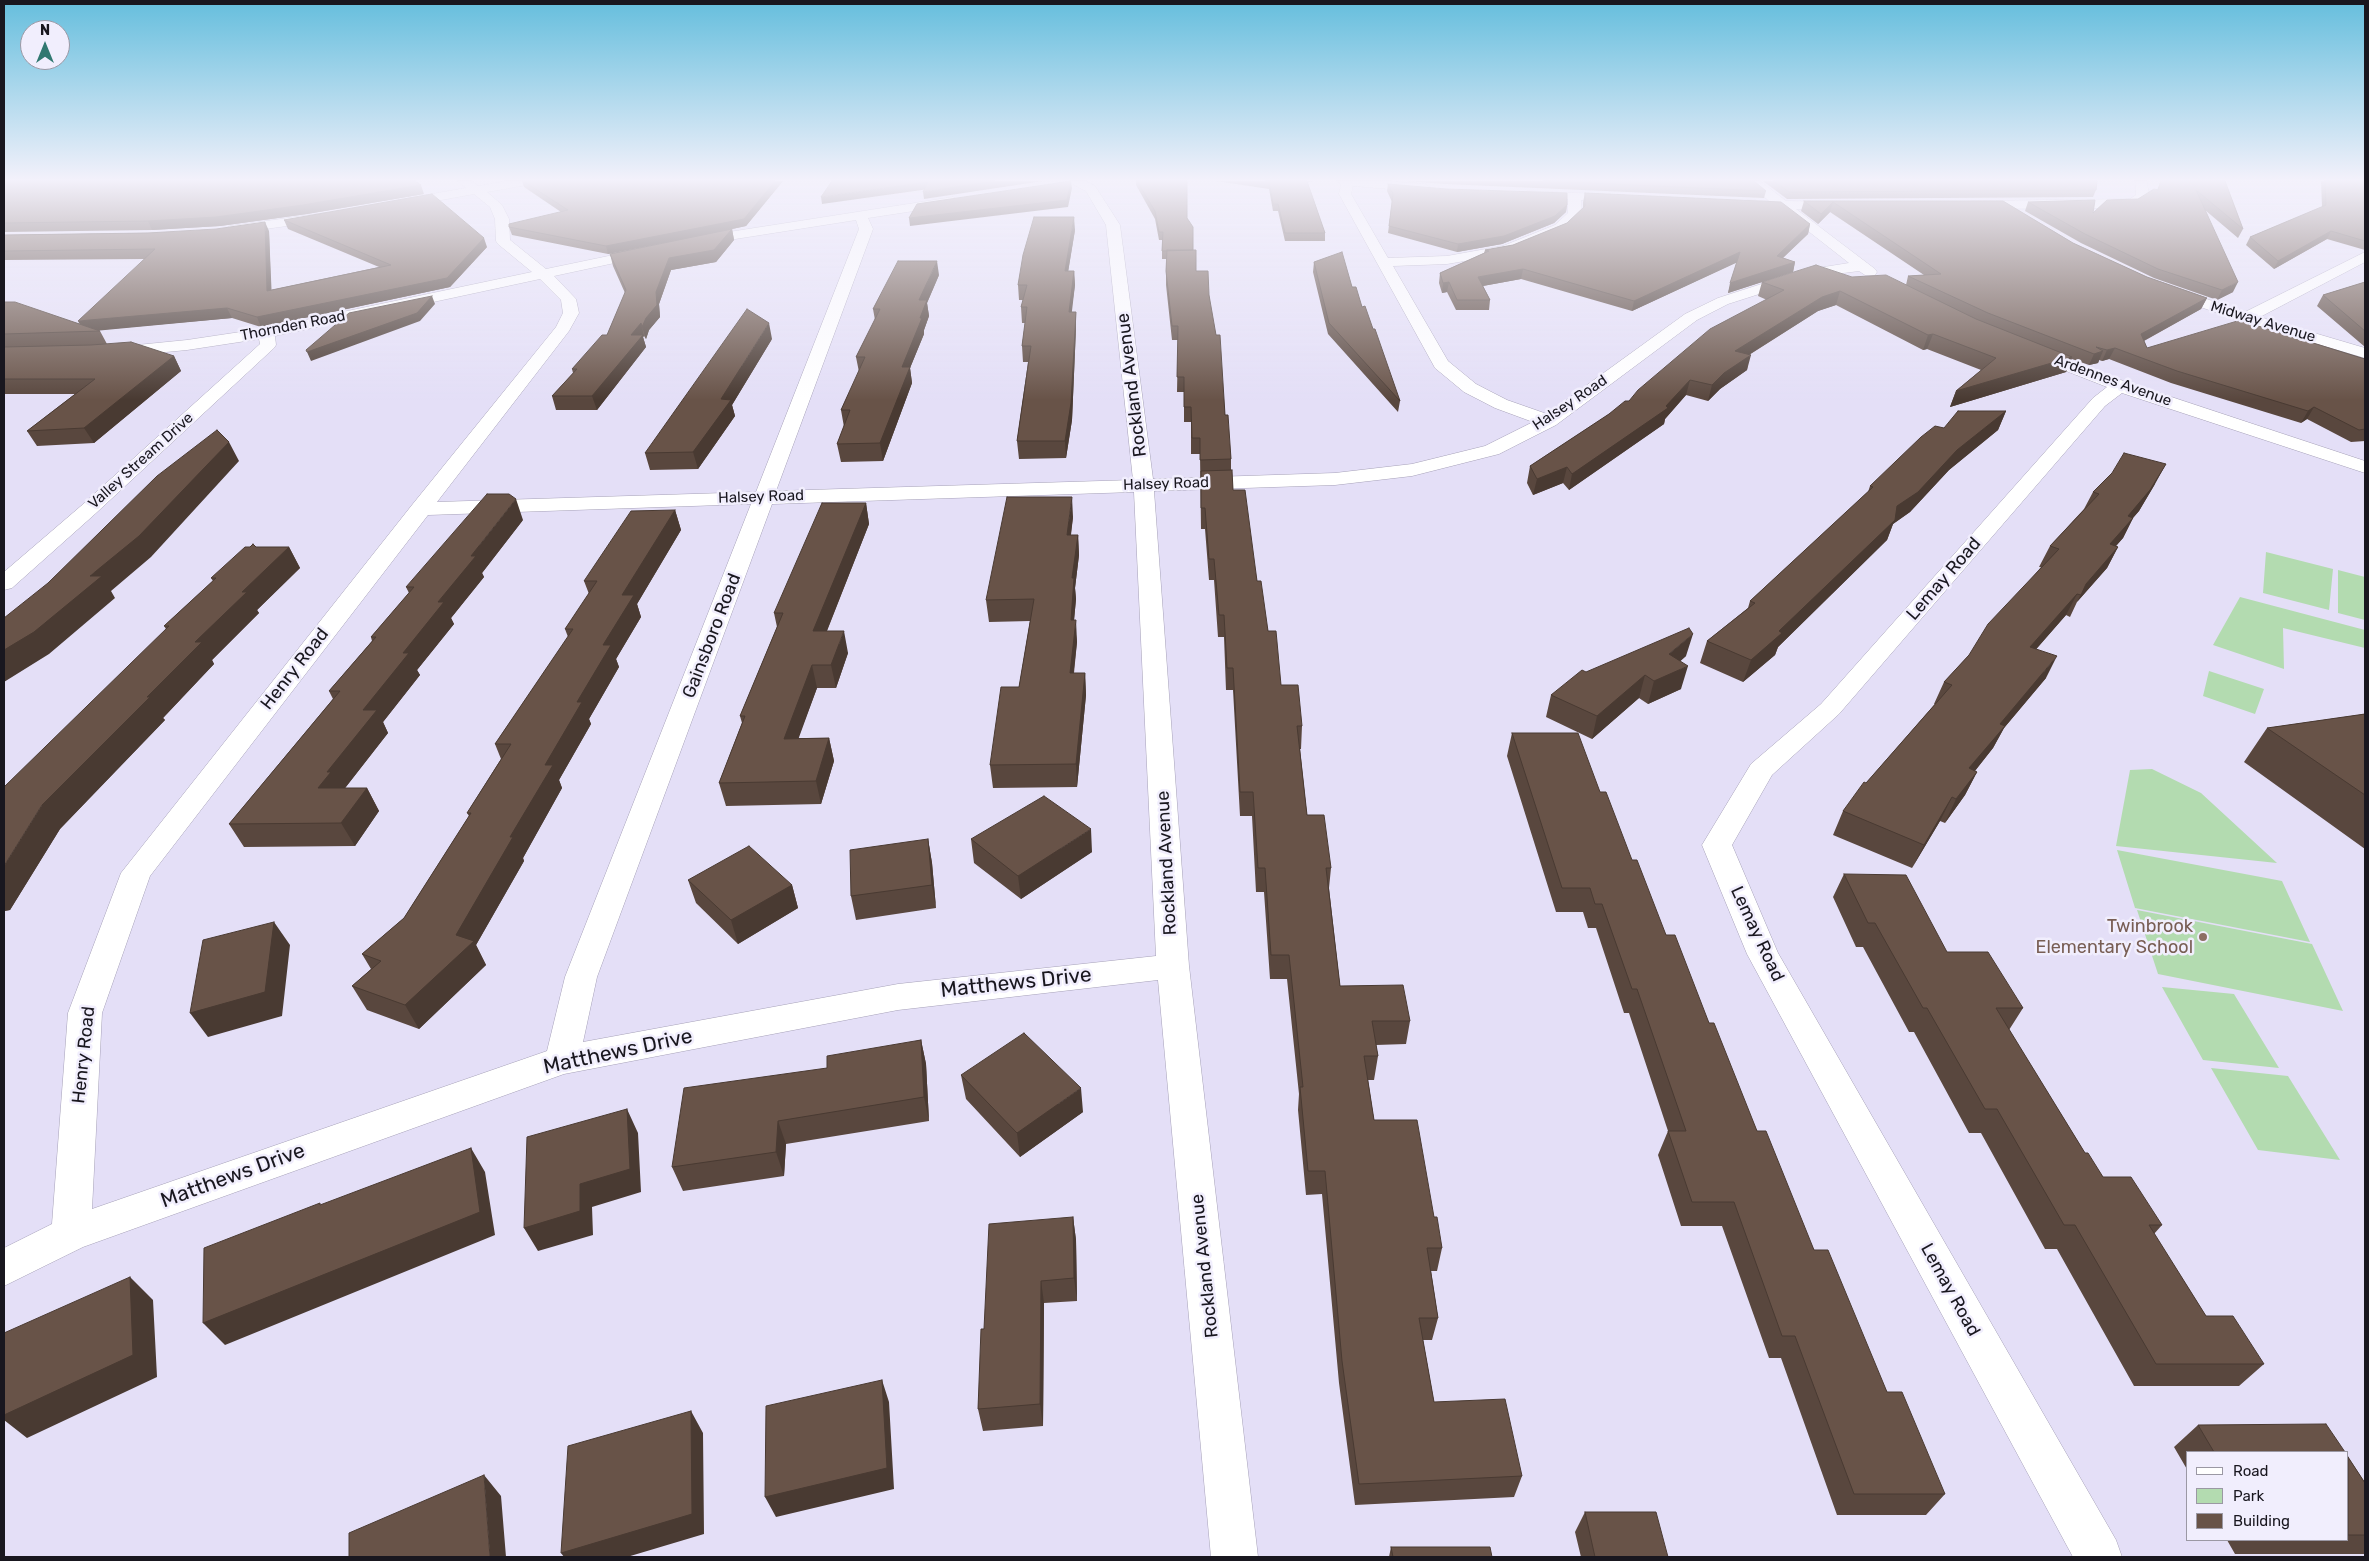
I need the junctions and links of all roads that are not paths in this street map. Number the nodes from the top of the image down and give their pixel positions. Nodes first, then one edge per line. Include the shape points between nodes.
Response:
1 (519, 254) edge
2 (640, 254) edge
3 (857, 254) edge
4 (1116, 254) edge
5 (1378, 254) edge
6 (1483, 254) edge
7 (1844, 254) edge
8 (2365, 256) edge
9 (1382, 262) junction
10 (1860, 266) junction
11 (543, 274) junction
12 (1883, 281) edge
13 (2158, 287) edge
14 (2246, 318) junction
15 (267, 333) junction
16 (2022, 347) edge
17 (99, 353) edge
18 (2365, 353) edge
19 (2120, 386) junction
20 (1549, 421) junction
21 (2365, 467) edge
22 (1144, 485) junction
23 (765, 497) junction
24 (419, 509) junction
25 (4, 583) edge
26 (1173, 966) junction
27 (562, 1060) junction
28 (71, 1234) junction
29 (4, 1268) edge
30 (1235, 1557) edge
31 (2099, 1557) edge

1 - 11 street, Henry Road
2 - 11 street, Thornden Road
3 - 23 street, Gainsboro Road
4 - 22 street, Rockland Avenue
5 - 9 street
6 - 9 street via 1447,260
7 - 10 street
8 - 14 street
9 - 20 street via 1441,364 1470,388 1501,404
10 - 12 street
10 - 20 street, Halsey Road via 1810,273 1723,302 1691,317
11 - 15 street, Thornden Road
11 - 24 street, Henry Road via 568,299 571,313 563,328
13 - 14 street, Midway Avenue
14 - 18 street, Midway Avenue
15 - 17 street, Thornden Road
15 - 25 street, Valley Stream Drive via 268,345
16 - 19 street, Ardennes Avenue
19 - 21 street, Ardennes Avenue
19 - 31 street, Lemay Road via 2099,402 1830,709 1760,770 1717,845 1763,954
20 - 22 street, Halsey Road via 1492,450 1412,470 1336,479
22 - 23 street, Halsey Road
22 - 26 street, Rockland Avenue
23 - 24 street, Halsey Road
23 - 27 street, Gainsboro Road via 581,977
24 - 28 street, Henry Road via 136,873 85,1013
26 - 27 street, Matthews Drive via 898,997
26 - 30 street, Rockland Avenue
27 - 28 street, Matthews Drive
28 - 29 street, Matthews Drive

